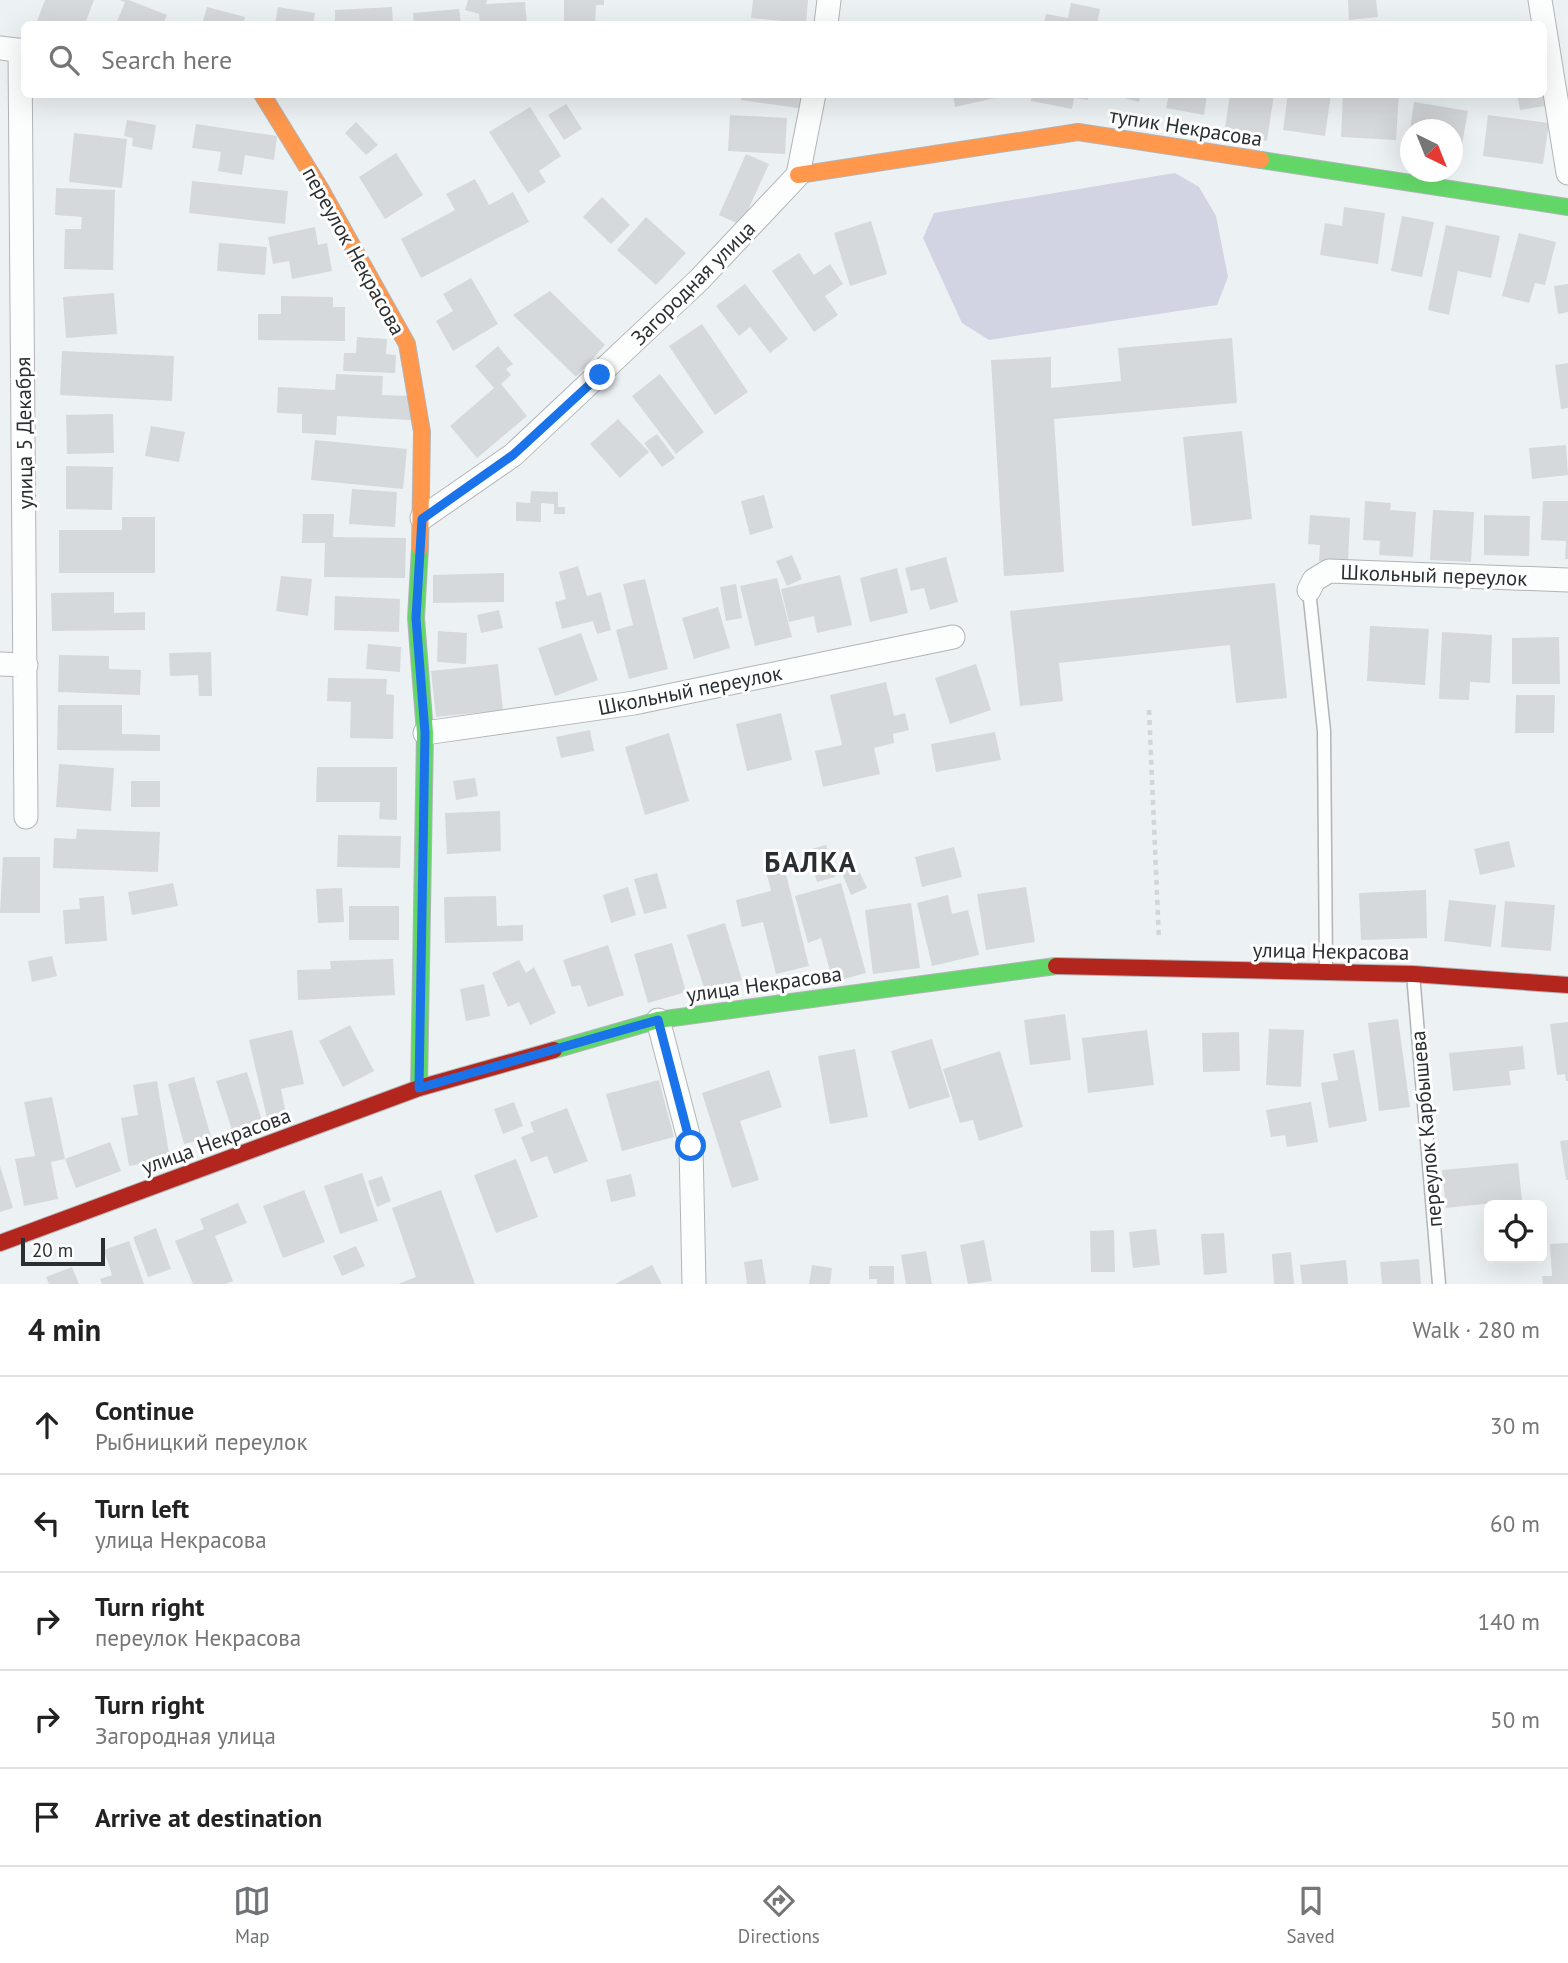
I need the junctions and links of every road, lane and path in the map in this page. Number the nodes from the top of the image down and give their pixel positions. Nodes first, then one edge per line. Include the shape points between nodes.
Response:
1 (828, 0) edge
2 (1540, 0) edge
3 (825, 21) edge
4 (1543, 21) edge
5 (1547, 43) edge
6 (15, 50) edge
7 (264, 98) edge
8 (813, 98) edge
9 (1568, 173) edge
10 (798, 175) junction
11 (1568, 206) edge
12 (422, 519) junction
13 (1568, 580) edge
14 (1309, 590) joint
15 (953, 637) dead end
16 (0, 664) edge
17 (26, 665) junction
18 (1149, 710) dead end
19 (425, 733) junction
20 (26, 817) dead end
21 (1160, 969) junction
22 (1326, 971) junction
23 (1413, 974) junction
24 (1568, 985) edge
25 (658, 1020) junction
26 (419, 1088) junction
27 (0, 1243) edge
28 (694, 1284) edge
29 (1439, 1284) edge

1 - 3 street
2 - 4 street
5 - 9 street
6 - 17 street, улица 5 Декабря
7 - 12 street, переулок Некрасова via 407,344 422,432
8 - 10 street
10 - 11 street, тупик Некрасова via 1078,132
10 - 12 street, Загородная улица via 699,280 523,446
12 - 19 street, переулок Некрасова via 416,618
13 - 14 street, Школьный переулок via 1329,571 1314,580
14 - 22 lane via 1324,731
15 - 19 street, Школьный переулок via 634,703
16 - 17 street
17 - 20 street, улица 5 Декабря
18 - 21 path
19 - 26 street, переулок Некрасова
21 - 22 street, улица Некрасова
21 - 25 street, улица Некрасова via 1050,966
22 - 23 street, улица Некрасова
23 - 24 street, улица Некрасова
23 - 29 lane, переулок Карбышева
25 - 26 street, улица Некрасова
25 - 28 street via 691,1146
26 - 27 street, улица Некрасова

